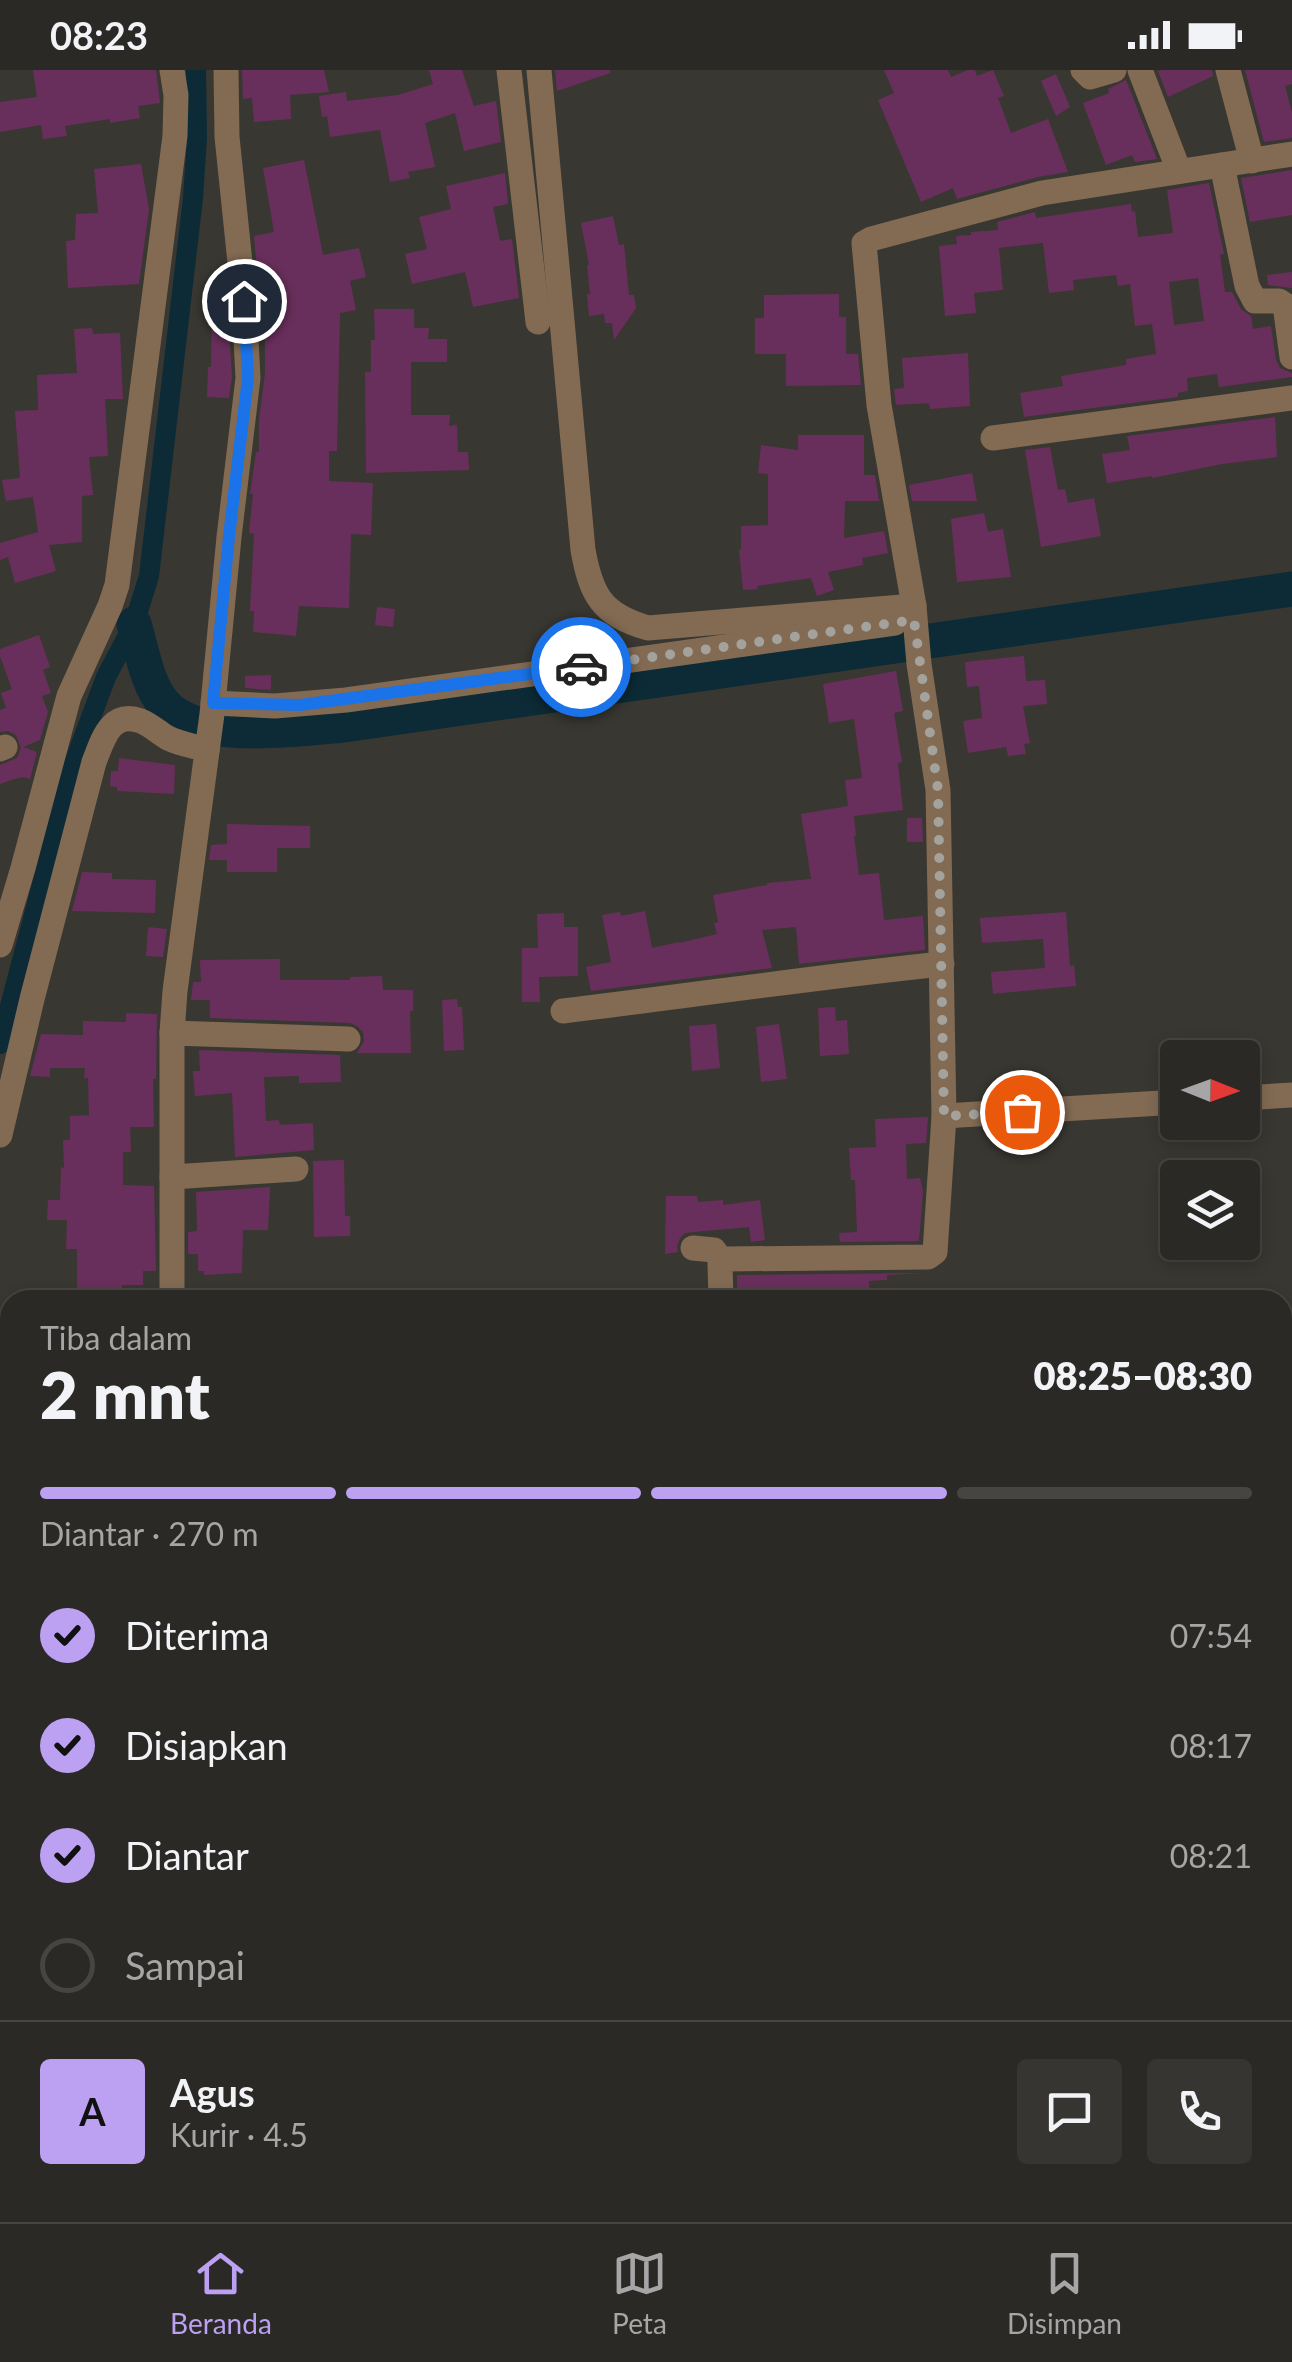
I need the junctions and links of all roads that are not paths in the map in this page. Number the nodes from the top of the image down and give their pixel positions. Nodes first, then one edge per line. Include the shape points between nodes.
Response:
1 (172, 70) edge
2 (226, 70) edge
3 (509, 70) edge
4 (538, 70) edge
5 (1083, 70) edge
6 (1114, 70) edge
7 (1140, 70) edge
8 (1228, 70) edge
9 (1292, 154) edge
10 (1252, 160) junction
11 (1222, 165) junction
12 (1179, 170) junction
13 (538, 322) dead end
14 (1292, 358) edge
15 (1292, 398) edge
16 (993, 438) dead end
17 (915, 620) junction
18 (210, 726) junction
19 (0, 945) edge
20 (942, 964) junction
21 (563, 1011) dead end
22 (172, 1033) junction
23 (348, 1039) dead end
24 (1292, 1095) edge
25 (1260, 1097) edge
26 (1160, 1103) edge
27 (944, 1116) junction
28 (0, 1136) edge
29 (296, 1169) dead end
30 (172, 1178) junction
31 (693, 1248) dead end
32 (722, 1260) junction
33 (172, 1290) edge
34 (721, 1290) edge

1 - 19 street via 175,136 117,586 68,696
2 - 18 street via 248,359
3 - 13 street
4 - 17 street via 583,550 594,592 616,615 648,628
5 - 6 street via 1090,77
7 - 12 street
8 - 10 street
9 - 10 street
10 - 11 street
11 - 12 street
11 - 14 street via 1247,286 1258,303 1285,305
12 - 17 street via 1042,193 864,243 880,405
15 - 16 street
17 - 18 street via 275,706
17 - 20 street via 938,790
18 - 22 street
18 - 28 street via 176,742 132,719 114,722 106,732
20 - 21 street
20 - 27 street
22 - 23 street
22 - 30 street
24 - 25 street
26 - 27 street
27 - 32 street via 932,1255
29 - 30 street
30 - 33 street
31 - 32 street via 714,1250
32 - 34 street

